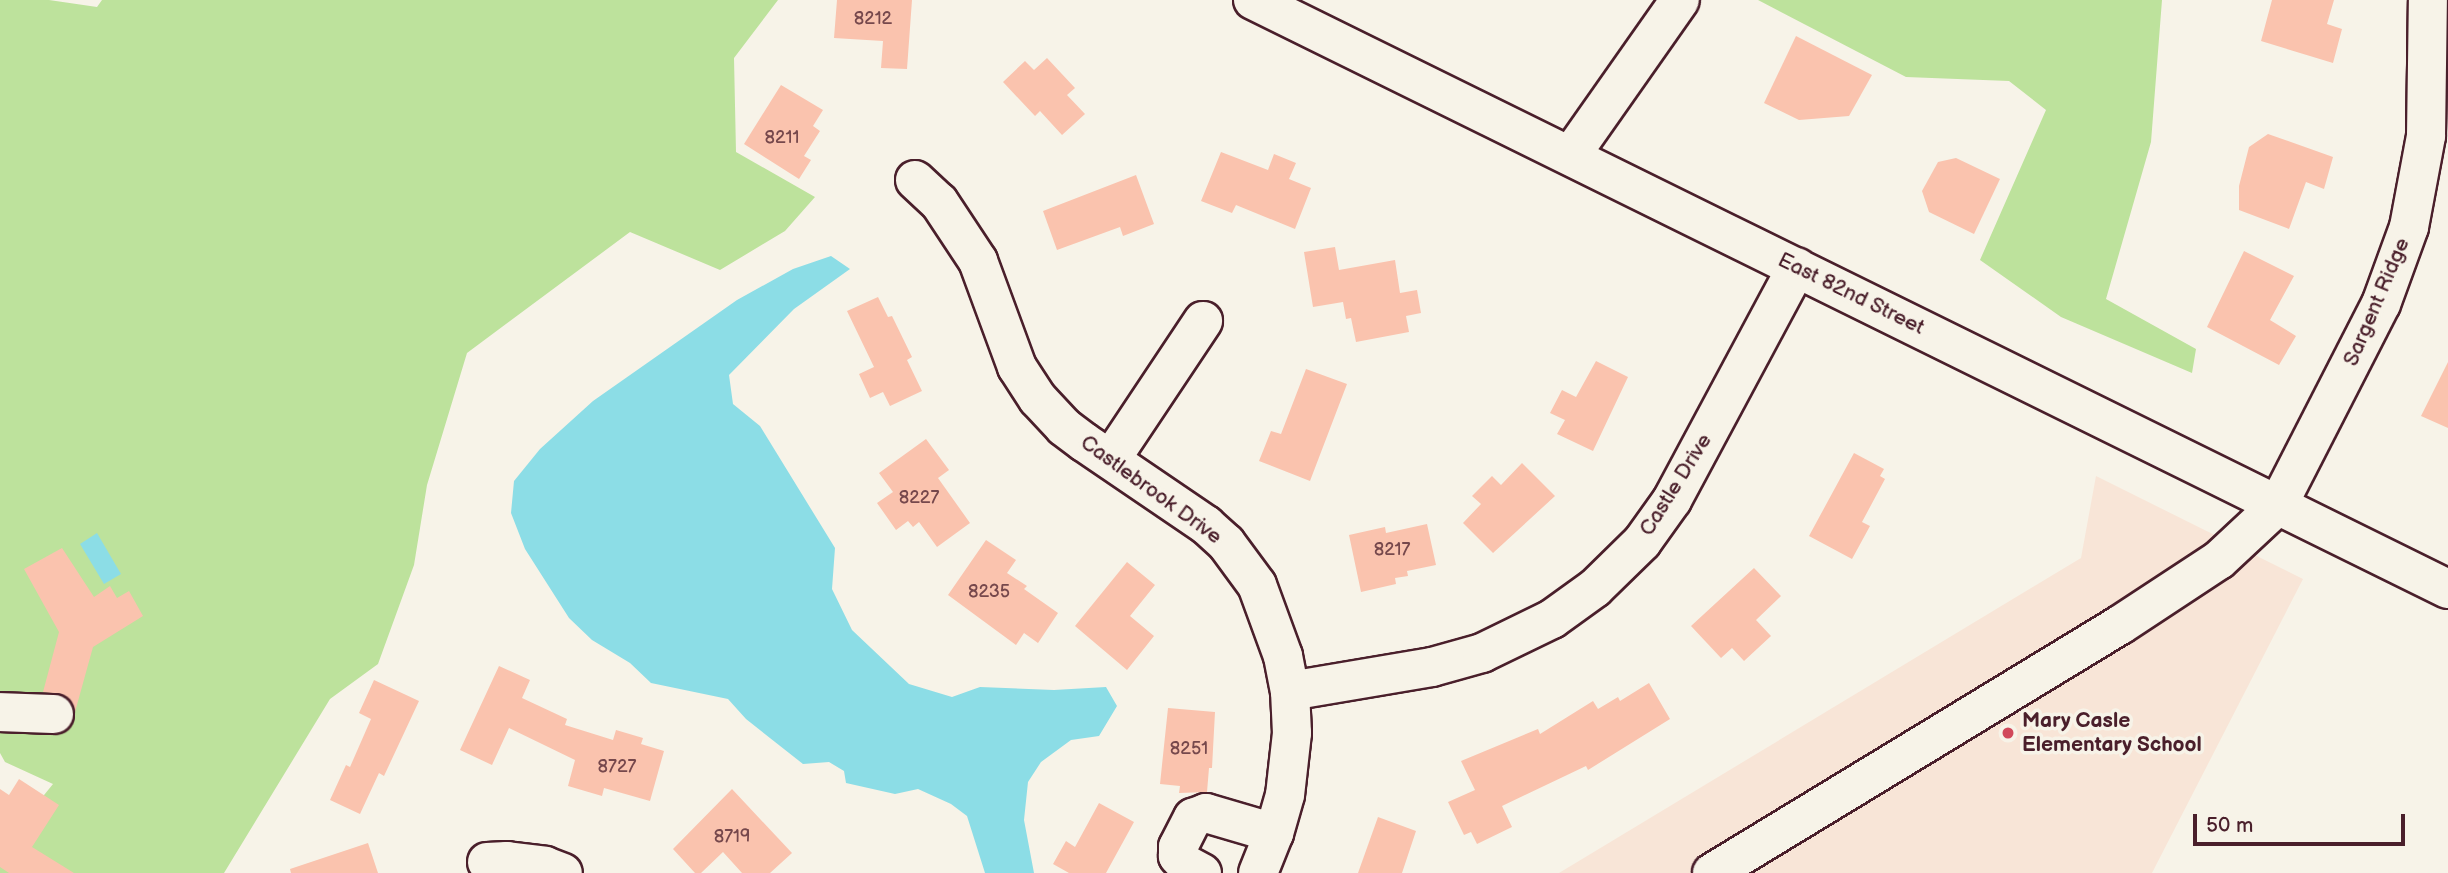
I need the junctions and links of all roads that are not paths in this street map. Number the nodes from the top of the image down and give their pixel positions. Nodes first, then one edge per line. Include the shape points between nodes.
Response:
1 (1253, 0) edge
2 (1680, 0) edge
3 (2428, 0) edge
4 (1571, 155) junction
5 (915, 180) dead end
6 (1797, 267) junction
7 (1203, 321) dead end
8 (1111, 459) junction
9 (2278, 505) junction
10 (2448, 589) edge
11 (1290, 691) junction
12 (0, 712) edge
13 (54, 714) dead end
14 (1275, 833) junction
15 (487, 862) dead end
16 (563, 873) edge
17 (1202, 873) edge
18 (1258, 873) edge
19 (1712, 873) edge

1 - 4 street, East 82nd Street
2 - 4 street
3 - 9 street, Sargent Ridge via 2426,136 2409,228 2376,315
4 - 6 street, East 82nd Street
5 - 8 street, Castlebrook Drive via 939,202 978,261 1017,367 1038,399 1064,427
6 - 9 street, East 82nd Street
6 - 11 street, Castle Drive via 1672,500 1642,541 1595,588 1552,619 1482,653 1432,667
7 - 8 street
8 - 11 street, Castlebrook Drive via 1206,525 1242,563 1257,585 1277,634
9 - 10 street, East 82nd Street
9 - 19 street, Sargent Ridge via 2219,560 2139,613
11 - 14 street, Castlebrook Drive via 1290,762
12 - 13 street
14 - 17 street via 1206,813 1193,818 1178,856
14 - 18 street, Castlebrook Drive
15 - 16 street via 545,866

